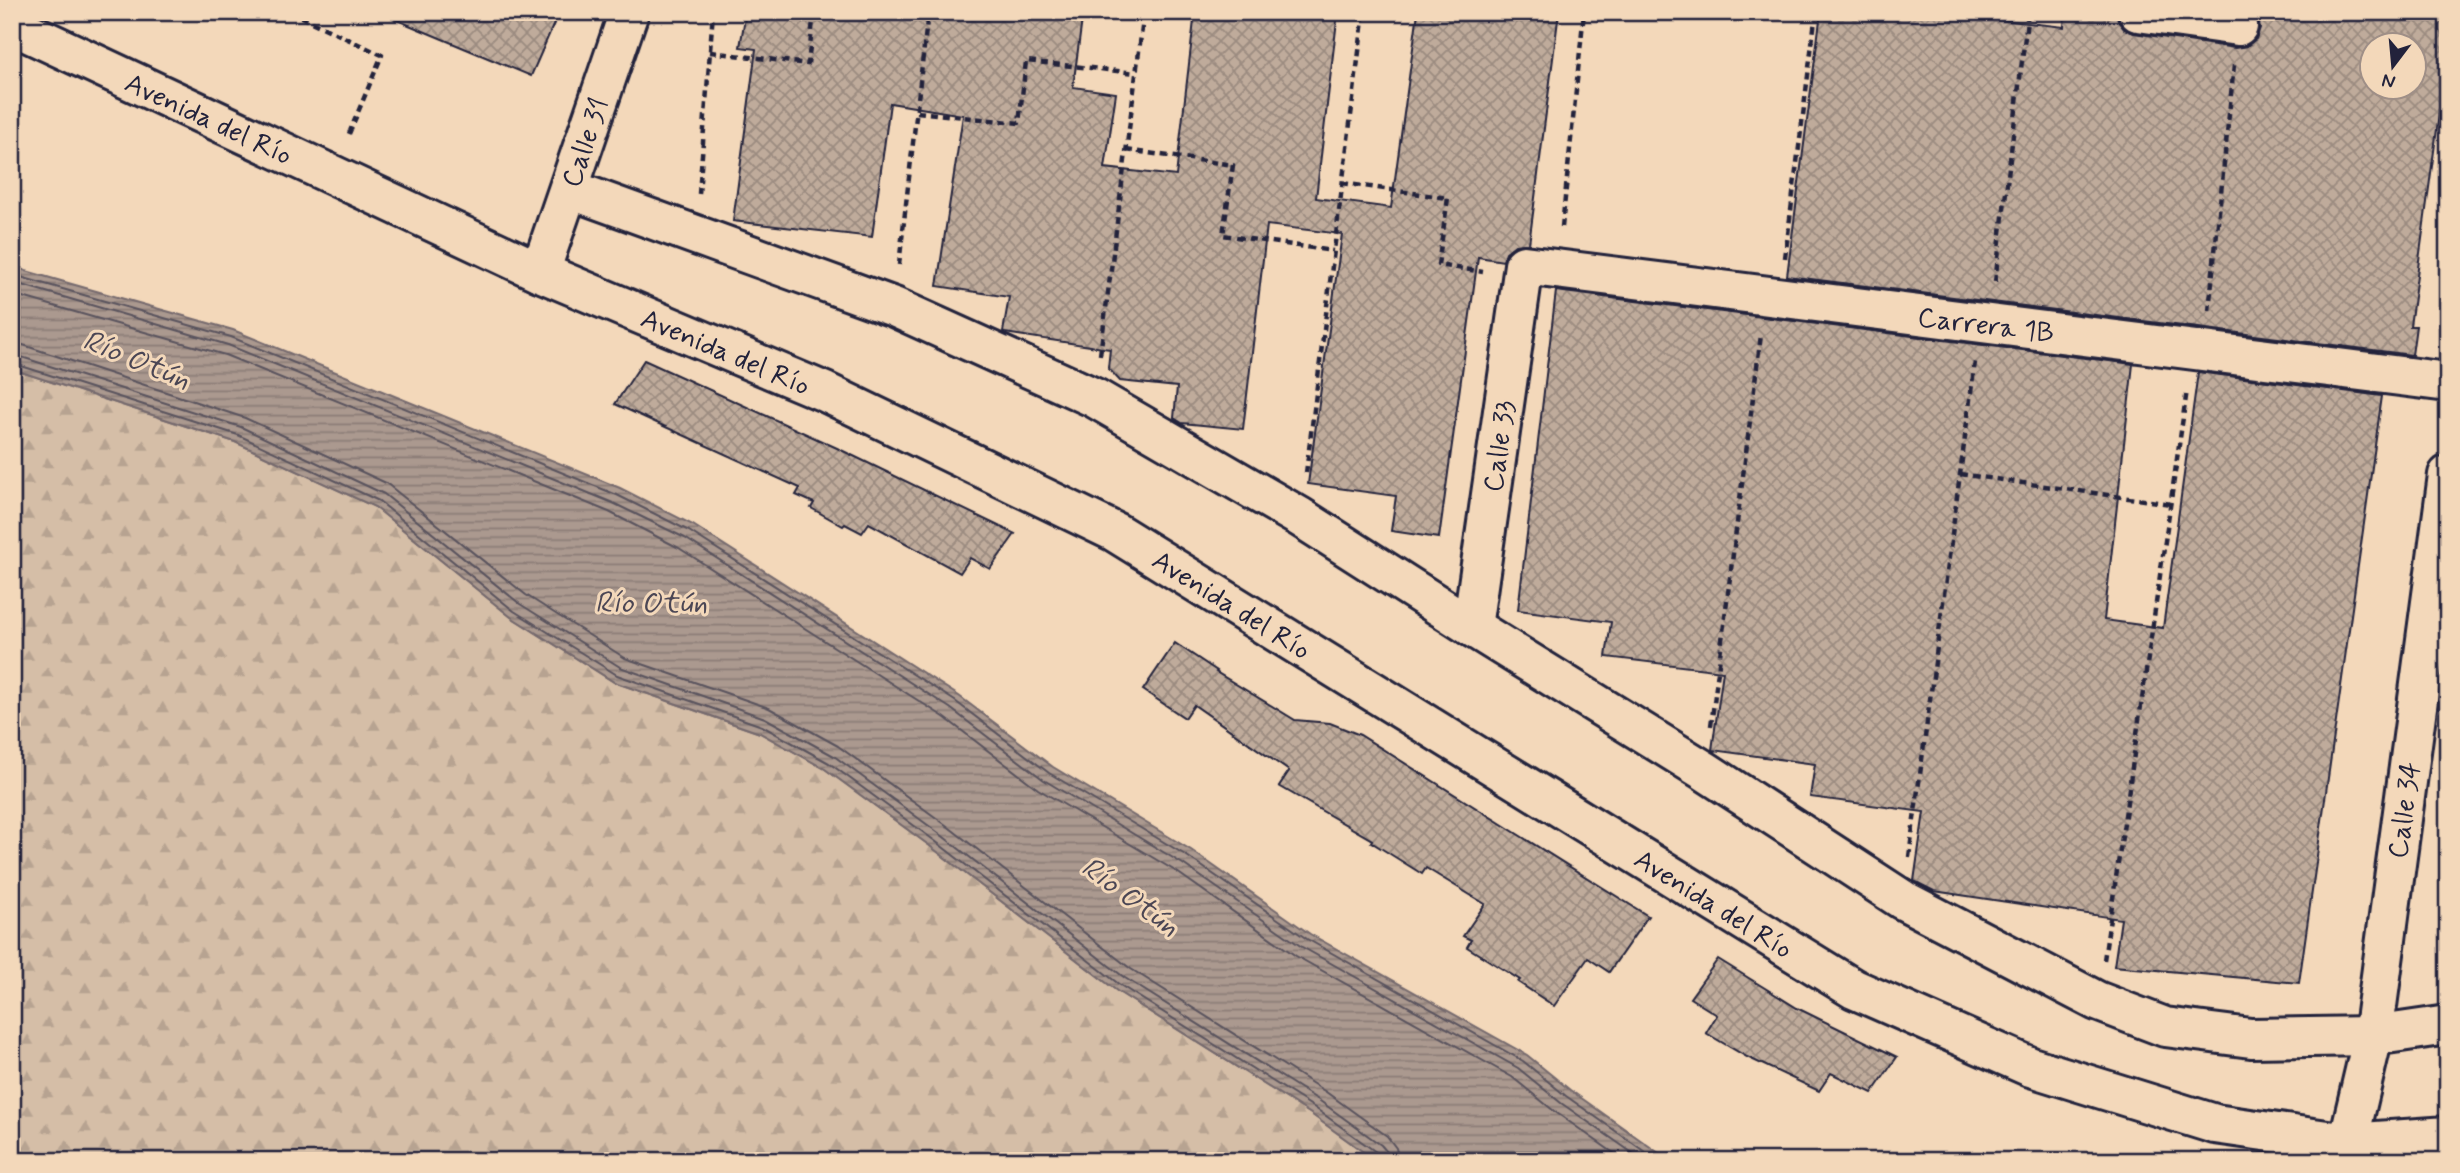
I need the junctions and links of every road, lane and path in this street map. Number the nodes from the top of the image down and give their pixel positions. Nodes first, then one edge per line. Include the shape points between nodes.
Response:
1 (290, 12) edge
2 (629, 12) edge
3 (713, 12) edge
4 (814, 12) edge
5 (928, 12) edge
6 (1144, 12) edge
7 (1364, 12) edge
8 (1584, 12) edge
9 (1816, 12) edge
10 (2028, 12) edge
11 (2138, 12) edge
12 (12, 25) edge
13 (2238, 26) joint
14 (710, 52) junction
15 (1136, 73) junction
16 (917, 112) junction
17 (1126, 150) junction
18 (332, 176) junction
19 (1342, 183) junction
20 (569, 189) junction
21 (696, 233) junction
22 (1334, 251) junction
23 (1535, 270) junction
24 (540, 272) junction
25 (1773, 297) junction
26 (894, 307) junction
27 (1985, 324) junction
28 (2199, 352) junction
29 (2448, 382) edge
30 (1095, 398) junction
31 (1960, 474) junction
32 (2448, 475) edge
33 (2171, 504) junction
34 (1300, 517) junction
35 (1472, 627) junction
36 (1705, 771) junction
37 (1903, 900) junction
38 (2097, 1001) junction
39 (2448, 1025) edge
40 (2373, 1036) junction
41 (2448, 1136) edge
42 (2348, 1143) junction

1 - 18 path via 382,55
2 - 20 street, Calle 31
3 - 14 path
4 - 14 path via 808,64
5 - 16 path
6 - 15 path
7 - 19 path
8 - 23 path
9 - 25 path
10 - 27 path
11 - 13 street
12 - 18 street, Avenida del Río
13 - 28 path
14 - 21 path
15 - 16 path via 1026,61 1019,123
15 - 17 path
16 - 26 path
17 - 22 path via 1233,165 1223,235
17 - 30 path
18 - 24 street, Avenida del Río
19 - 22 path
19 - 23 path via 1448,198 1438,265
20 - 21 street
20 - 24 street, Calle 31
21 - 26 street
22 - 34 path
23 - 25 street, Carrera 1B
23 - 35 street, Calle 33
24 - 42 street, Avenida del Río via 825,392 1115,532 1854,989 2031,1067 2149,1104 2215,1124
25 - 27 street, Carrera 1B
25 - 36 path
26 - 30 street
27 - 28 street, Carrera 1B
27 - 31 path
28 - 29 street, Carrera 1B
28 - 33 path
30 - 34 street
31 - 33 path
31 - 37 path
32 - 40 street, Calle 34
33 - 38 path
34 - 35 street
35 - 36 street
36 - 37 street
37 - 38 street
38 - 40 street via 2165,1027 2252,1038
39 - 40 street
40 - 42 street, Calle 34
41 - 42 street, Avenida del Río

